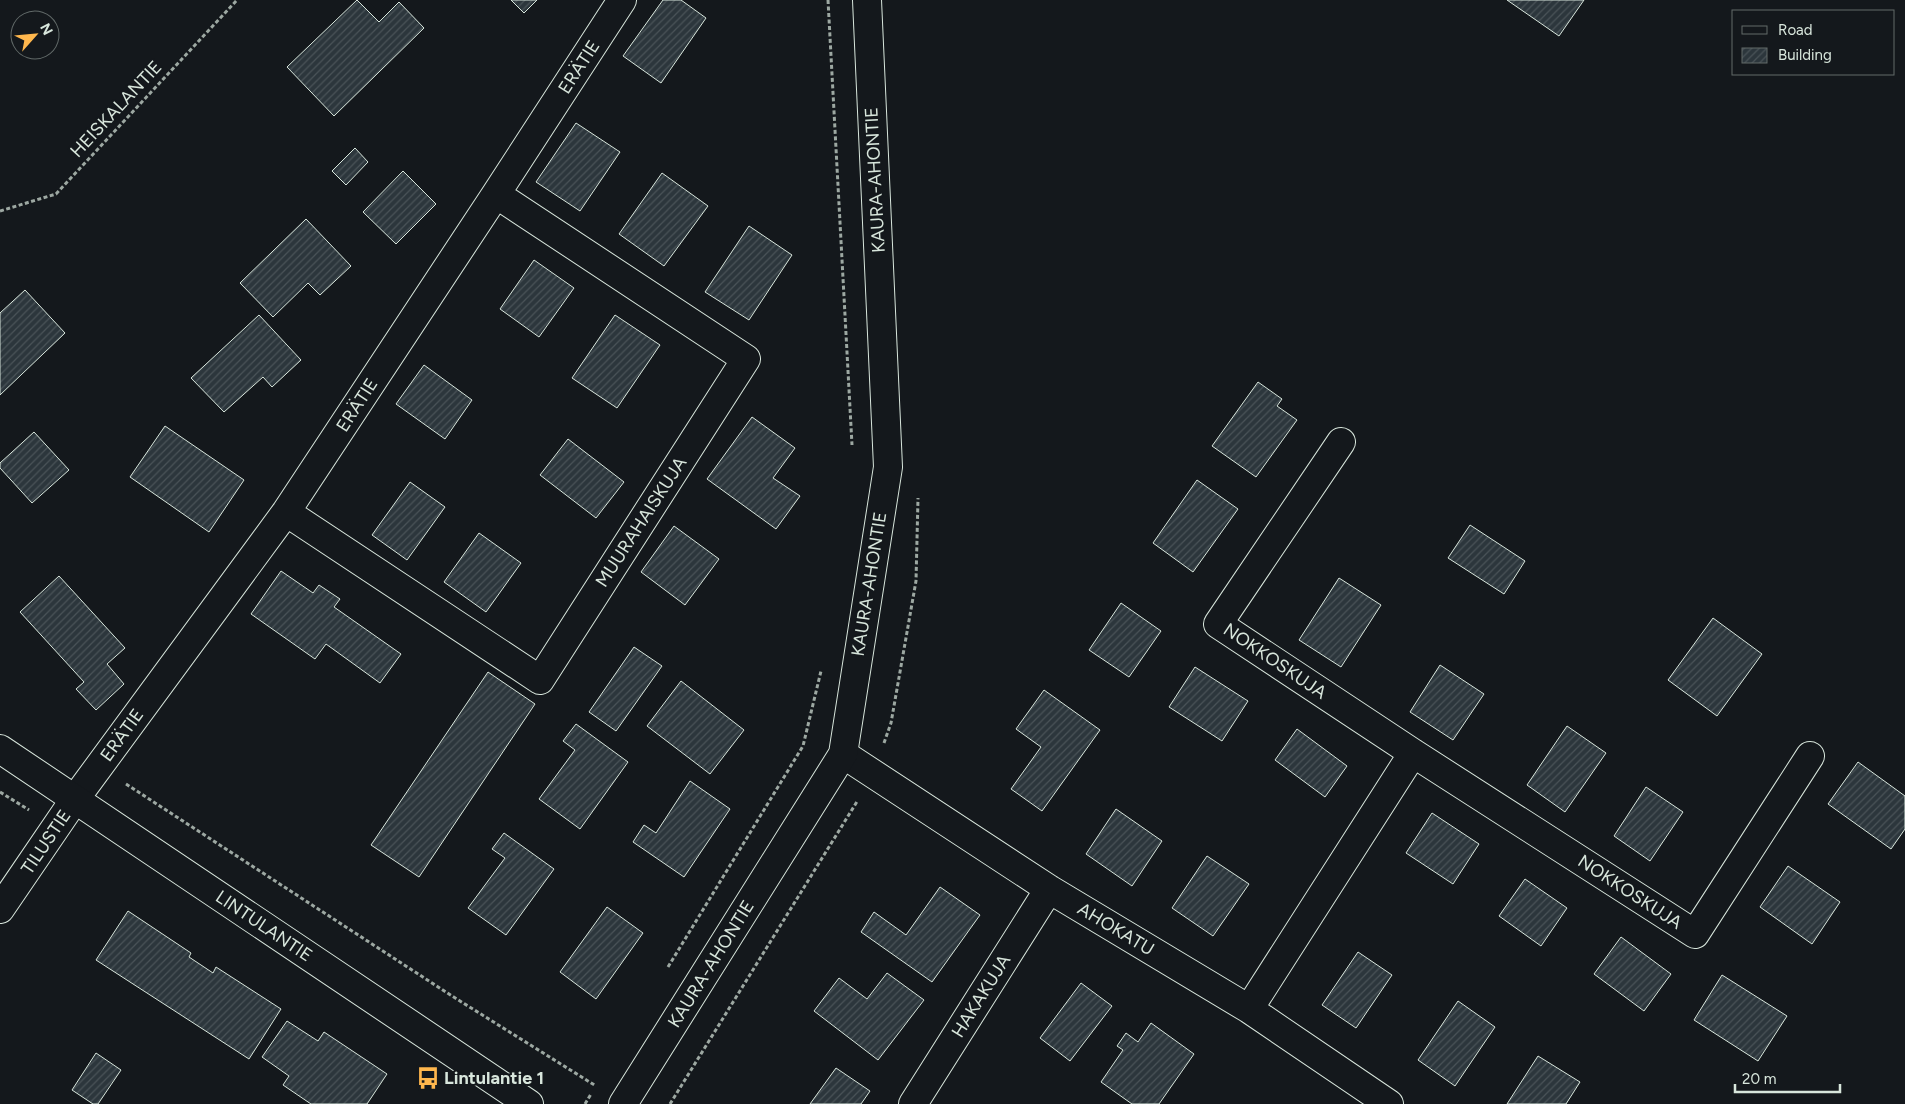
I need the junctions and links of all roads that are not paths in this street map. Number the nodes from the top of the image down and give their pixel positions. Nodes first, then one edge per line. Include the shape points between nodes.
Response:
1 (622, 0) edge
2 (867, 0) edge
3 (496, 194) junction
4 (1341, 442) dead end
5 (286, 512) junction
6 (0, 749) edge
7 (1413, 753) junction
8 (842, 754) junction
9 (1810, 756) dead end
10 (75, 799) junction
11 (1050, 889) junction
12 (0, 909) edge
13 (1249, 1009) junction
14 (529, 1104) edge
15 (622, 1104) edge
16 (913, 1104) edge
17 (1389, 1104) edge

1 - 3 street, ERÄTIE
2 - 8 street, KAURA-AHONTIE via 888,467
3 - 5 street, ERÄTIE
3 - 5 street, MUURAHAISKUJA via 746,359 540,680
4 - 7 street, NOKKOSKUJA via 1218,624
5 - 10 street, ERÄTIE
6 - 10 street, LINTULANTIE
7 - 9 street, NOKKOSKUJA via 1696,934
7 - 13 street
8 - 11 street, AHOKATU
8 - 15 street, KAURA-AHONTIE
10 - 12 street, TILUSTIE
10 - 14 street, LINTULANTIE
11 - 13 street, AHOKATU
11 - 16 street, HAKAKUJA
13 - 17 street, AHOKATU

